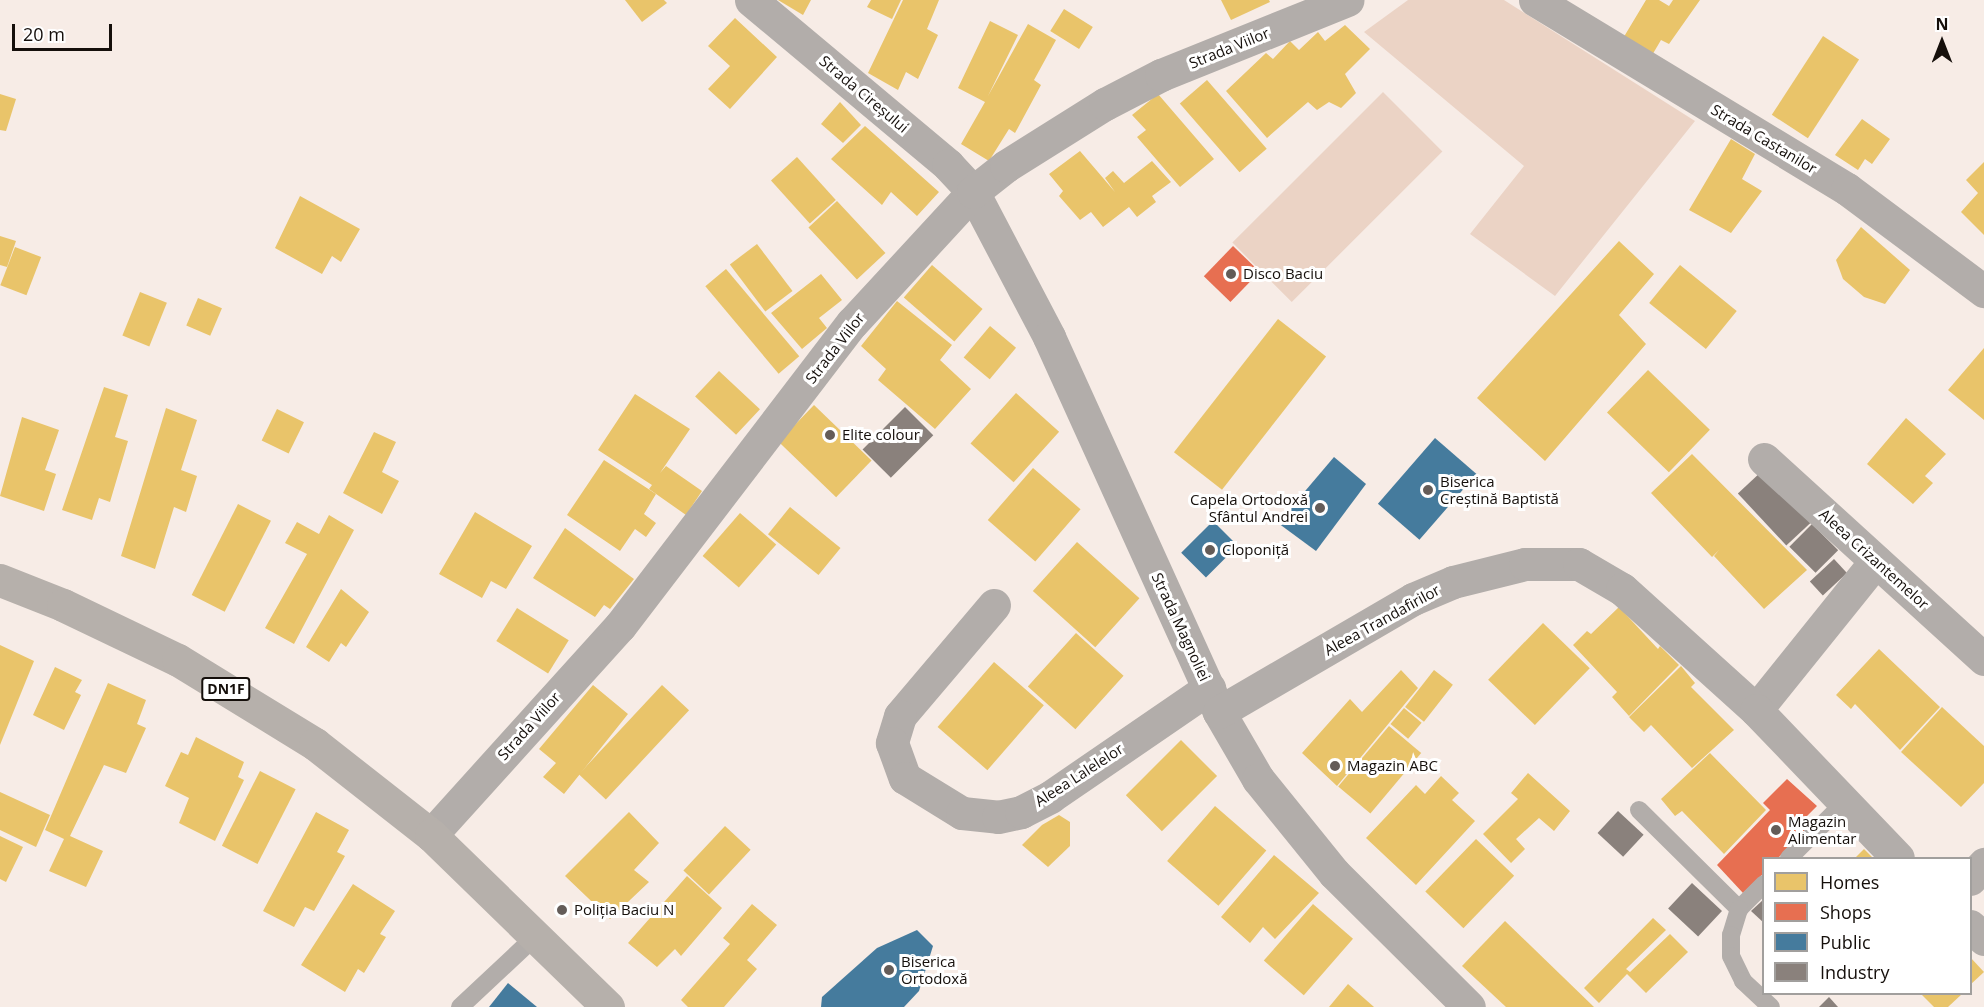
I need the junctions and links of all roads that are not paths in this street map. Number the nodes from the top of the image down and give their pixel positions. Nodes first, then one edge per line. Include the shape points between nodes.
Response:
1 (751, 0) edge
2 (1348, 0) edge
3 (1535, 0) edge
4 (973, 192) junction
5 (1984, 291) edge
6 (1764, 459) dead end
7 (1876, 561) junction
8 (0, 580) edge
9 (994, 605) dead end
10 (1984, 660) edge
11 (1214, 700) junction
12 (1756, 710) junction
13 (1844, 803) junction
14 (1639, 810) dead end
15 (431, 835) junction
16 (1790, 857) edge
17 (1897, 857) edge
18 (1984, 864) edge
19 (1972, 878) edge
20 (1762, 886) edge
21 (1739, 909) junction
22 (1972, 927) edge
23 (536, 936) junction
24 (1984, 939) edge
25 (460, 1007) edge
26 (608, 1007) edge
27 (1469, 1007) edge
28 (1771, 1007) edge

1 - 4 street, Strada Cireșului via 948,165
2 - 4 street, Strada Viilor via 1161,75 1105,104 1006,166
3 - 5 street, Strada Castanilor via 1855,195
4 - 11 street, Strada Magnoliei via 1048,337
4 - 15 street, Strada Viilor via 852,323 620,626
6 - 7 street, Aleea Crizantemelor
7 - 10 street, Aleea Crizantemelor
7 - 12 street
8 - 15 main road, DN1F via 122,632 205,677 315,744
9 - 11 street, Aleea Lalelelor via 900,716 892,742 905,778 962,813 998,817 1021,812
11 - 12 street, Aleea Trandafirilor via 1433,590 1493,570 1563,562 1596,572 1622,589
11 - 27 street, Strada Magnoliei via 1258,778 1295,829
12 - 13 street, Aleea Trandafirilor
13 - 16 lane
13 - 17 street, Aleea Trandafirilor
14 - 21 lane
15 - 23 main road, DN1F
18 - 19 street
20 - 21 lane
21 - 28 lane via 1731,935 1731,956 1743,981
22 - 24 street
23 - 25 lane
23 - 26 main road, DN1F

